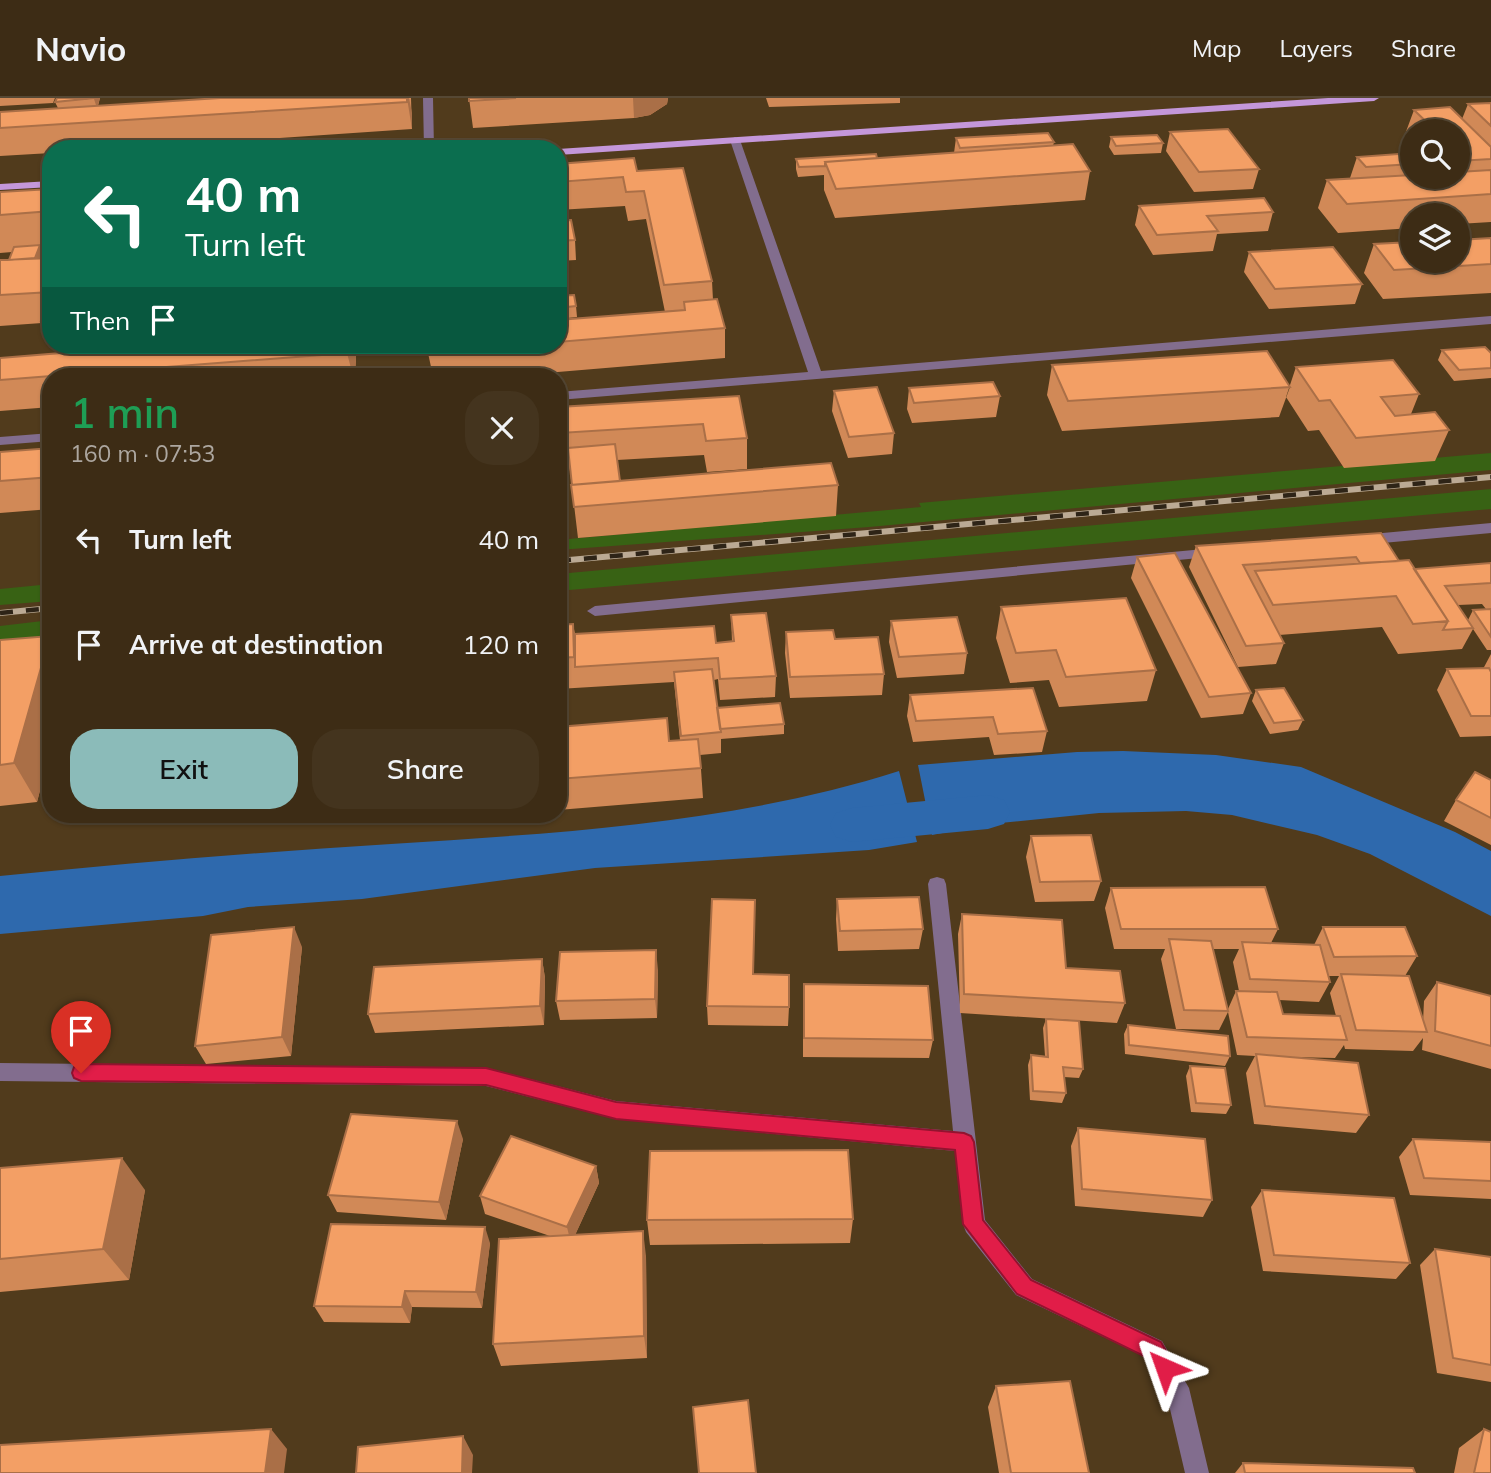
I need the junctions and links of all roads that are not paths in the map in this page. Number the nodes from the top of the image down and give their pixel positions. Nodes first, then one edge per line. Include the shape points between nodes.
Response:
1 (428, 98) edge
2 (1374, 98) edge
3 (429, 140) edge
4 (735, 140) junction
5 (567, 151) edge
6 (42, 185) edge
7 (0, 187) edge
8 (1491, 320) edge
9 (816, 375) junction
10 (567, 395) edge
11 (42, 438) edge
12 (0, 441) edge
13 (1491, 528) edge
14 (1339, 542) edge
15 (1229, 552) edge
16 (595, 611) dead end
17 (937, 884) dead end
18 (0, 1072) edge
19 (964, 1142) junction
20 (1197, 1473) edge

1 - 3 street
2 - 4 main road
4 - 5 main road
4 - 9 street
6 - 7 main road
8 - 9 street
9 - 10 street
11 - 12 street
13 - 14 street
15 - 16 street
17 - 19 street
18 - 19 street via 486,1077 616,1111
19 - 20 street via 974,1224 1024,1287 1153,1349 1177,1388

